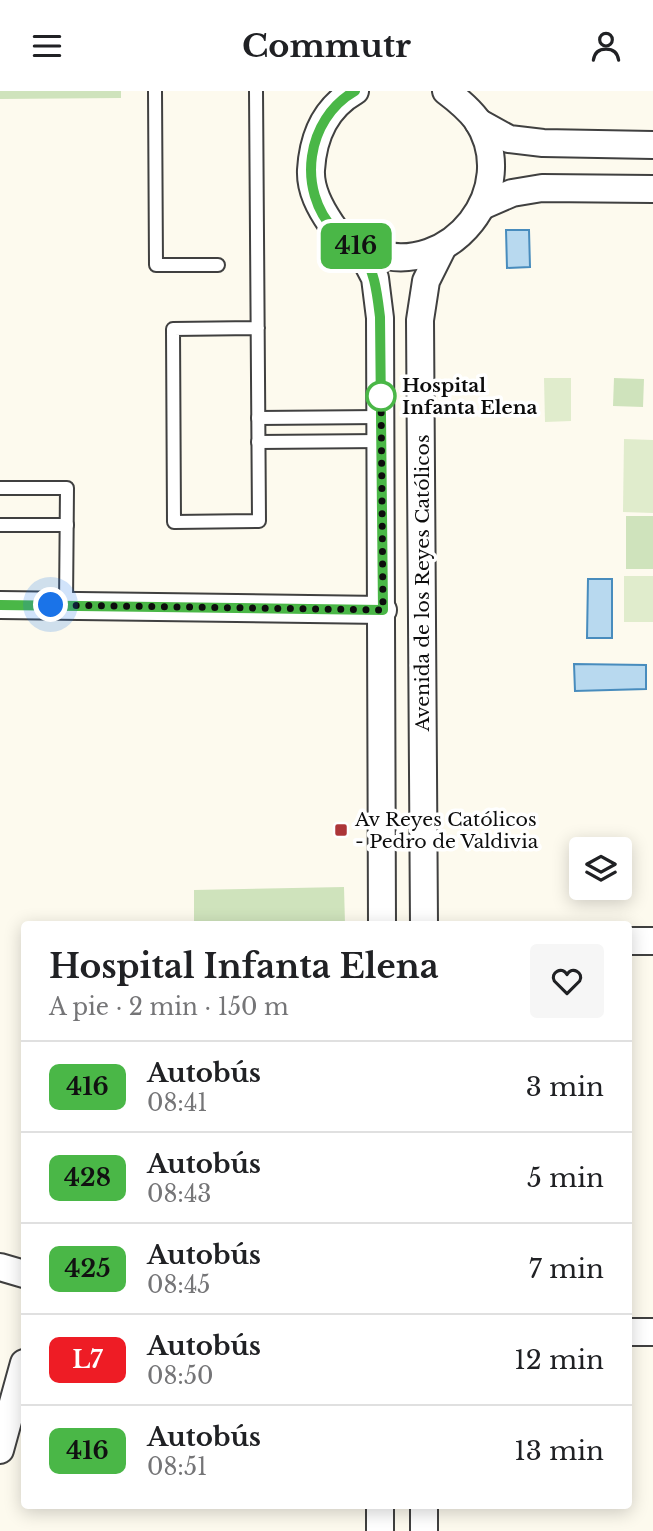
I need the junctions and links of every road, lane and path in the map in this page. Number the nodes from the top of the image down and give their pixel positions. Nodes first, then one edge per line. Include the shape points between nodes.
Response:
1 (155, 91) edge
2 (256, 91) edge
3 (446, 91) edge
4 (350, 93) edge
5 (478, 122) junction
6 (653, 145) edge
7 (653, 189) edge
8 (482, 206) junction
9 (443, 247) junction
10 (360, 249) junction
11 (218, 265) dead end
12 (258, 328) junction
13 (258, 418) junction
14 (382, 429) junction
15 (258, 442) junction
16 (0, 488) edge
17 (0, 525) edge
18 (67, 525) junction
19 (0, 605) edge
20 (66, 605) junction
21 (383, 610) junction
22 (382, 921) edge
23 (424, 921) edge
24 (632, 941) edge
25 (653, 941) edge
26 (0, 1267) edge
27 (21, 1273) edge
28 (632, 1332) edge
29 (653, 1332) edge
30 (21, 1374) edge
31 (0, 1450) edge
32 (380, 1509) edge
33 (424, 1509) edge
34 (380, 1531) edge
35 (424, 1531) edge

1 - 11 lane via 156,265
2 - 12 lane
3 - 5 street
4 - 10 street via 324,119 312,147 310,177 318,206 335,231
5 - 6 street via 509,139
5 - 8 street via 488,149 490,178
7 - 8 street via 542,188 512,193
8 - 9 street via 466,230
9 - 10 street via 416,257 387,257
9 - 23 street, Avenida de los Reyes Católicos via 426,281 420,320
10 - 14 street, Avenida de los Reyes Católicos via 375,278 380,317
12 - 13 lane
12 - 15 lane via 173,329 174,522 259,521
13 - 14 lane
13 - 15 lane
14 - 15 lane
14 - 21 street, Avenida de los Reyes Católicos
16 - 18 lane via 67,488
17 - 18 lane
18 - 20 lane
19 - 20 street
20 - 21 street
21 - 22 street, Avenida de los Reyes Católicos
24 - 25 street
26 - 27 street
28 - 29 street
30 - 31 street
32 - 34 street
33 - 35 street

